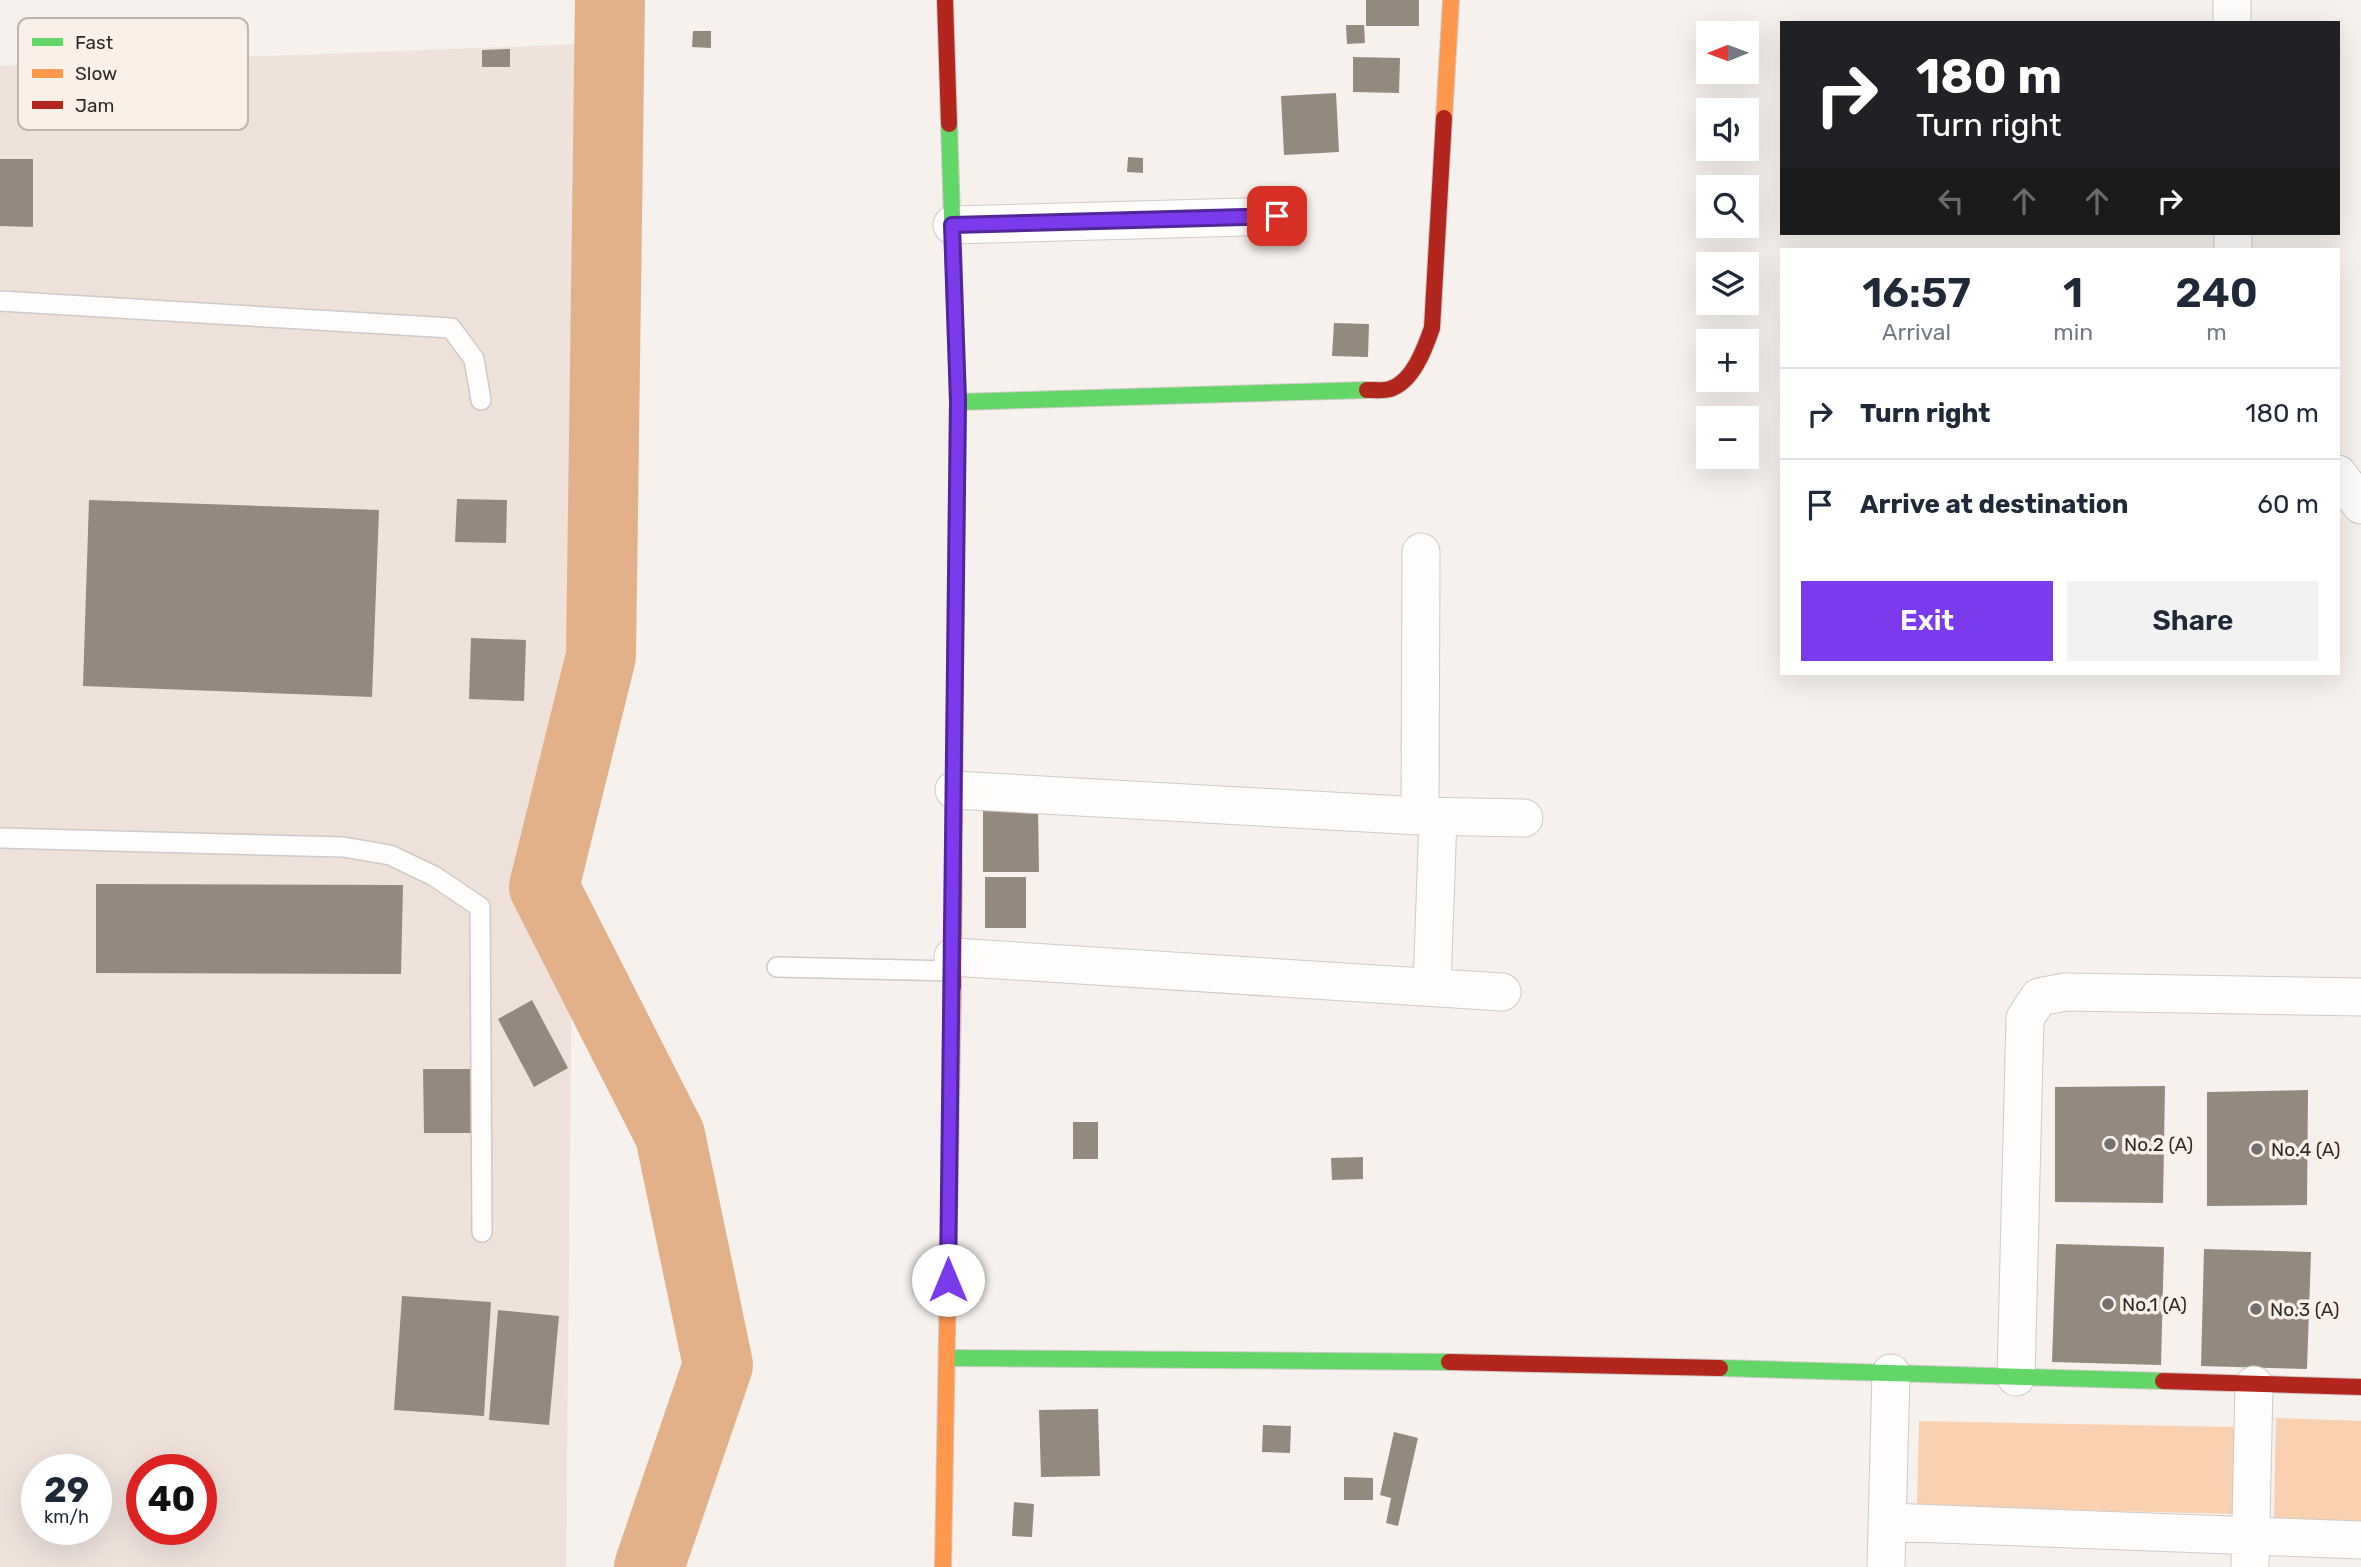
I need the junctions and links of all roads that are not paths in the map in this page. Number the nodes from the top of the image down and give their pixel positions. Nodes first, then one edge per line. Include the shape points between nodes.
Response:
1 (945, 0) edge
2 (1451, 0) edge
3 (2232, 0) edge
4 (2232, 21) edge
5 (1277, 216) dead end
6 (952, 225) junction
7 (0, 301) edge
8 (481, 400) dead end
9 (958, 401) junction
10 (2340, 477) edge
11 (2361, 505) edge
12 (1421, 552) dead end
13 (954, 790) junction
14 (1429, 816) junction
15 (1524, 818) dead end
16 (0, 838) edge
17 (953, 964) junction
18 (778, 967) dead end
19 (1432, 987) junction
20 (1502, 992) dead end
21 (2361, 997) edge
22 (482, 1232) dead end
23 (948, 1358) junction
24 (1891, 1373) junction
25 (2015, 1377) junction
26 (2254, 1385) junction
27 (2361, 1387) edge
28 (1887, 1522) junction
29 (2361, 1540) edge
30 (2250, 1553) edge
31 (943, 1567) edge
32 (1886, 1567) edge

1 - 6 street
2 - 9 street via 1432,328 1410,375 1391,388
3 - 4 street
5 - 6 street
6 - 9 street
7 - 8 lane via 451,328 474,359
9 - 13 street
10 - 11 street
12 - 14 street
13 - 14 street
13 - 17 street
14 - 15 street
14 - 19 street
16 - 22 lane via 343,847 390,855 435,876 480,907
17 - 18 lane
17 - 19 street
17 - 23 street
19 - 20 street
21 - 25 street via 2064,992 2039,997 2025,1018
23 - 24 street via 1545,1363
23 - 31 street via 942,1457
24 - 25 street
24 - 28 street
25 - 26 street
26 - 27 street
26 - 30 street
28 - 30 street
28 - 32 street
29 - 30 street

